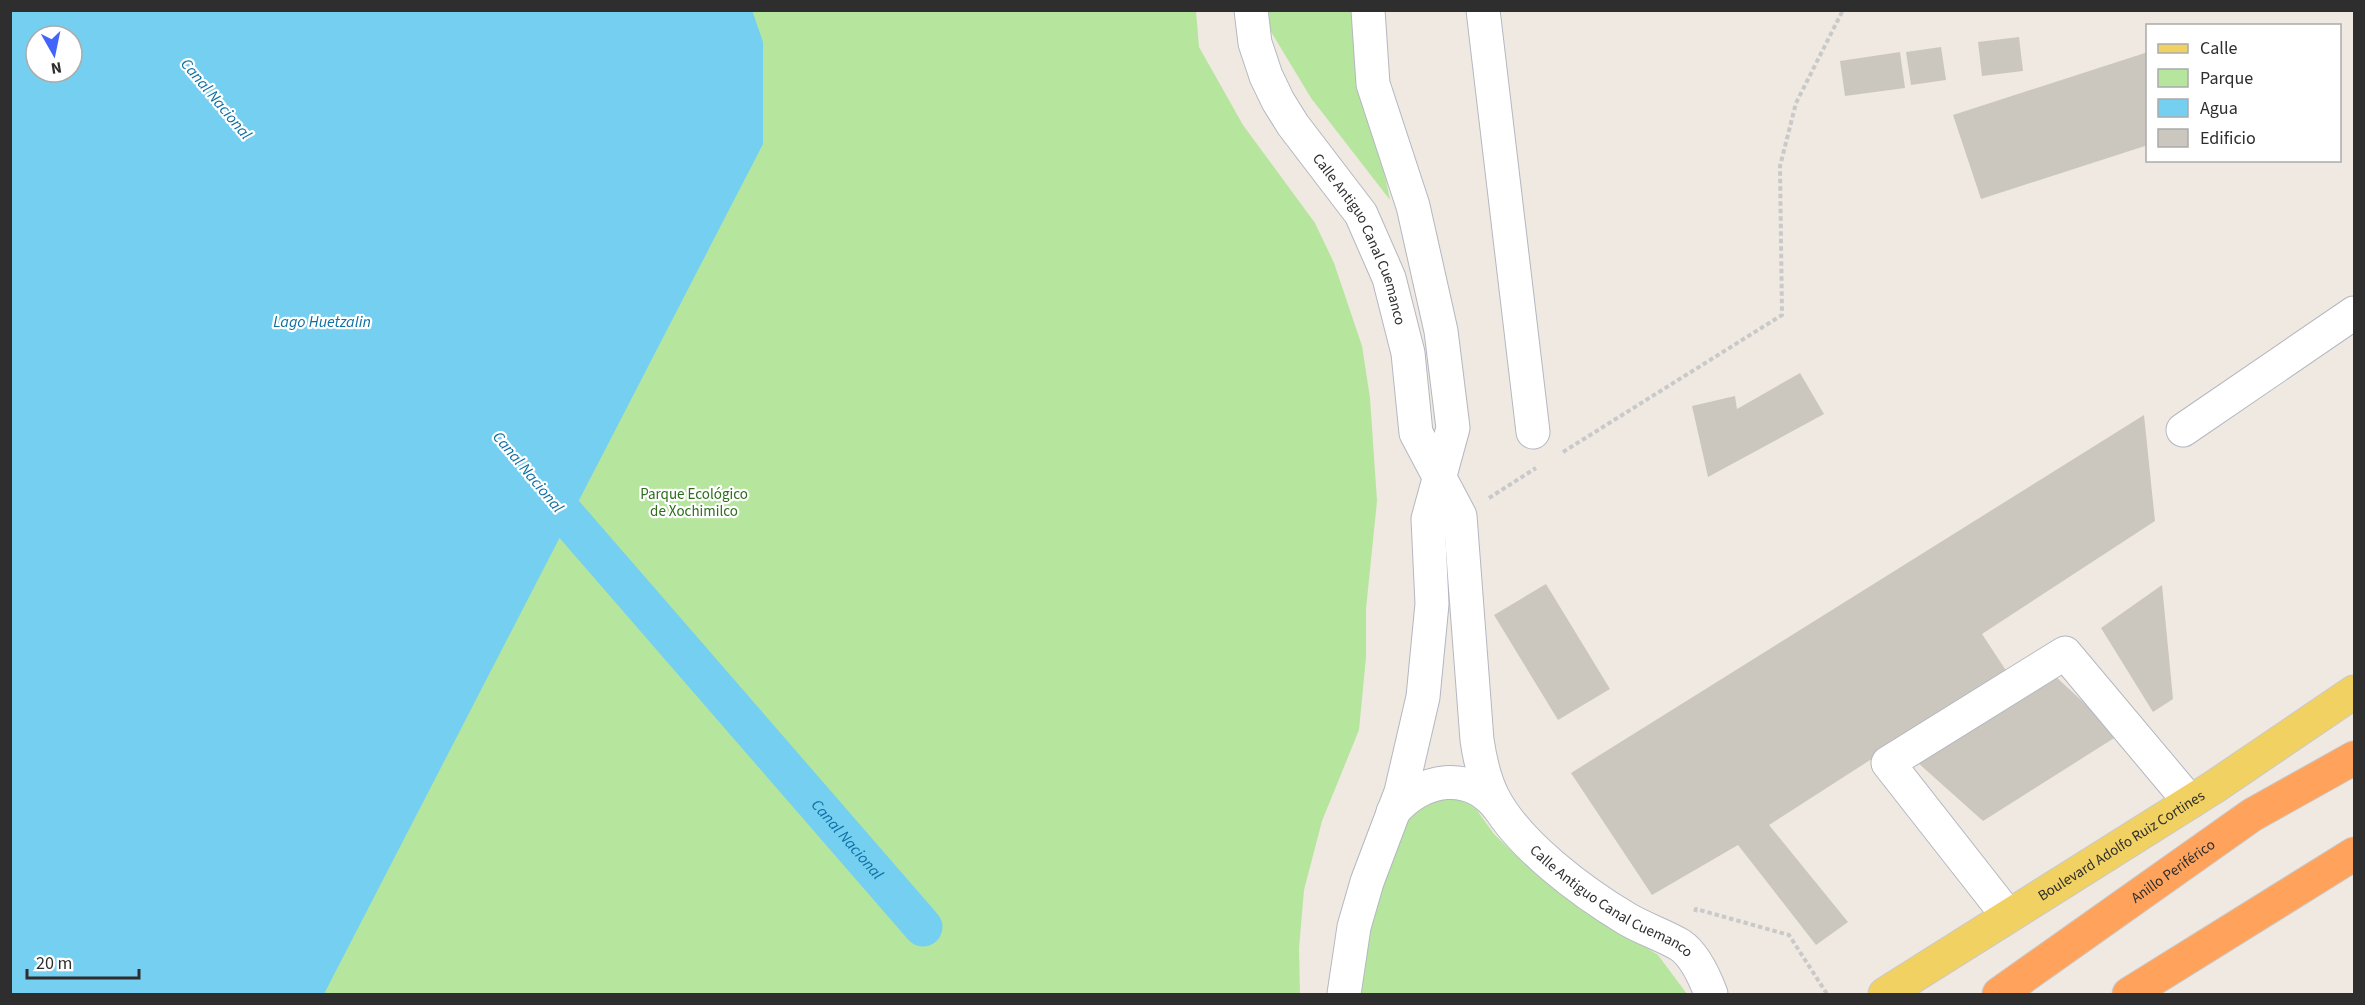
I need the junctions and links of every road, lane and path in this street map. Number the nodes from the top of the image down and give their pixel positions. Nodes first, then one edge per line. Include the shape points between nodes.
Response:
1 (1251, 10) edge
2 (1368, 10) edge
3 (1483, 10) edge
4 (1843, 10) edge
5 (2355, 313) edge
6 (2183, 430) dead end
7 (1533, 432) dead end
8 (1561, 453) dead end
9 (1540, 466) dead end
10 (1440, 480) junction
11 (1460, 516) junction
12 (2355, 692) edge
13 (2355, 758) edge
14 (2190, 802) junction
15 (1393, 812) junction
16 (1504, 814) junction
17 (2355, 854) edge
18 (1696, 909) dead end
19 (2008, 916) junction
20 (1344, 994) edge
21 (1712, 994) edge
22 (1827, 994) edge
23 (1885, 994) edge
24 (1998, 994) edge
25 (2129, 994) edge

1 - 10 street, Calle Antiguo Canal Cuemanco via 1255,43 1278,101 1360,214 1389,278 1408,353 1416,433
2 - 10 street, Calle Antiguo Canal Cuemanco via 1373,84 1413,206 1441,330 1453,428
3 - 7 street
4 - 8 path via 1796,103 1780,166 1782,315
5 - 6 street
9 - 11 path
10 - 11 street, Calle Antiguo Canal Cuemanco
10 - 15 street, Calle Antiguo Canal Cuemanco via 1428,519 1432,604 1423,697 1414,745
11 - 16 street, Calle Antiguo Canal Cuemanco via 1477,740 1486,779
12 - 14 main road, Boulevard Adolfo Ruiz Cortines
13 - 24 highway, Anillo Periférico via 2252,815
14 - 19 main road, Boulevard Adolfo Ruiz Cortines
14 - 19 street via 2065,653 1888,763
15 - 16 street, Calle Antiguo Canal Cuemanco via 1408,796 1423,788 1454,783 1482,792
15 - 20 street, Calle Antiguo Canal Cuemanco via 1354,927
16 - 21 street, Calle Antiguo Canal Cuemanco via 1530,843 1593,896 1681,946 1695,961
17 - 25 highway
18 - 22 path via 1789,934
19 - 23 main road, Boulevard Adolfo Ruiz Cortines

